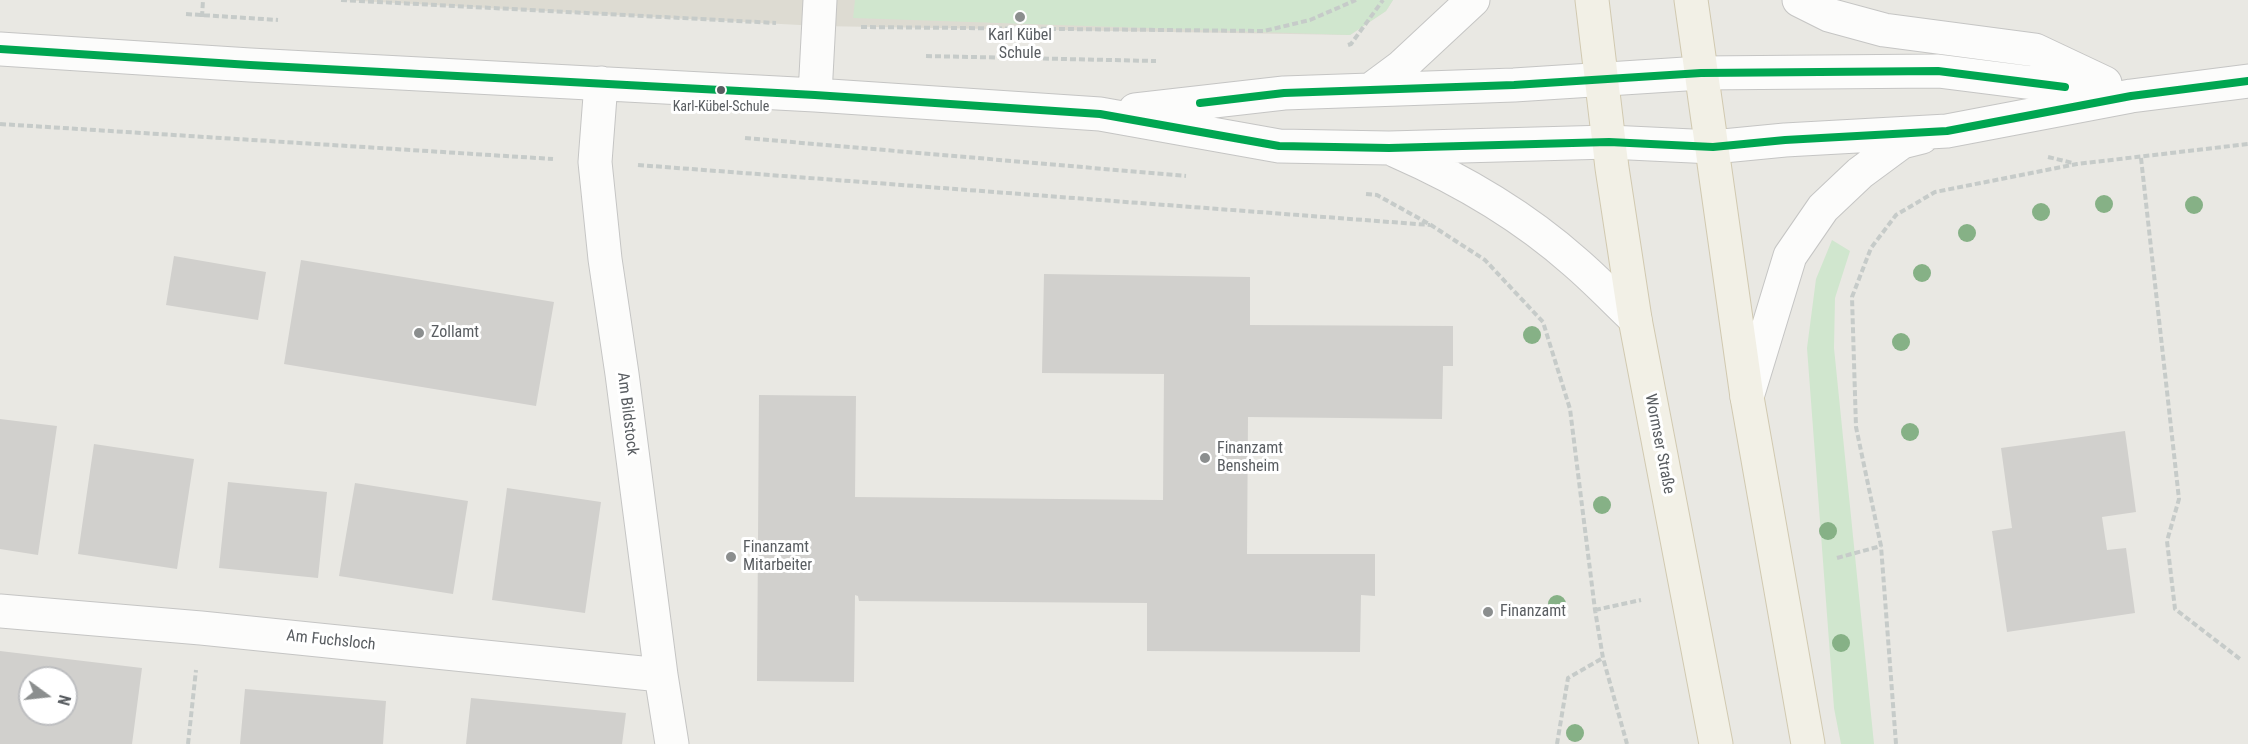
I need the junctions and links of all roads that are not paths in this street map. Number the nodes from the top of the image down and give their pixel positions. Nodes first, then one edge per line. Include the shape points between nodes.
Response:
1 (820, 0) edge
2 (1473, 0) edge
3 (1592, 0) edge
4 (1691, 0) edge
5 (1798, 0) edge
6 (0, 49) edge
7 (1701, 73) junction
8 (1602, 78) junction
9 (2248, 81) edge
10 (601, 83) junction
11 (1370, 90) junction
12 (814, 95) junction
13 (2131, 96) junction
14 (1100, 114) junction
15 (1947, 131) junction
16 (1609, 142) junction
17 (1713, 147) junction
18 (1389, 148) junction
19 (1635, 319) junction
20 (1747, 397) junction
21 (0, 611) edge
22 (661, 675) junction
23 (672, 744) edge
24 (1716, 744) edge
25 (1808, 744) edge

1 - 12 street
2 - 11 street via 1401,67
3 - 8 main road, Wormser Straße
4 - 7 main road
5 - 13 street via 1829,15 1884,30 2035,50
6 - 10 street
7 - 8 street
7 - 13 street via 1938,71
7 - 17 main road
8 - 11 street
8 - 16 main road, Wormser Straße
9 - 13 street
10 - 12 street
10 - 22 street, Am Bildstock via 595,162
11 - 14 street via 1284,93
12 - 14 street
13 - 15 street
14 - 18 street via 1279,146
15 - 17 street
15 - 20 street via 1902,142 1860,173 1823,208 1790,256
16 - 17 street
16 - 18 street
16 - 19 main road, Wormser Straße
17 - 20 main road
18 - 19 street via 1458,181 1510,212 1574,261
19 - 24 main road, Wormser Straße
20 - 25 main road
21 - 22 street, Am Fuchsloch
22 - 23 street, Am Bildstock

